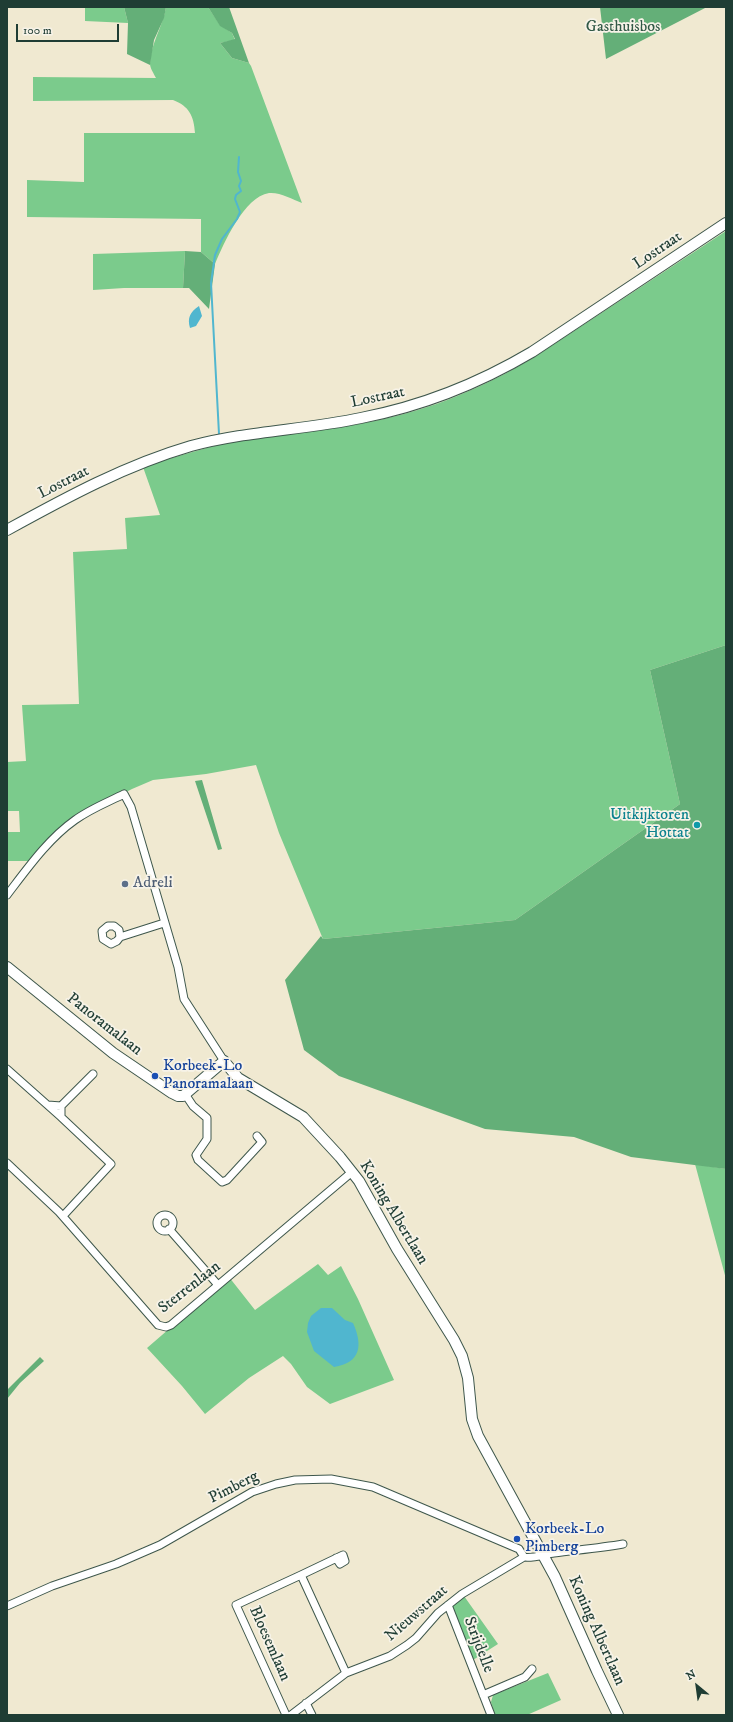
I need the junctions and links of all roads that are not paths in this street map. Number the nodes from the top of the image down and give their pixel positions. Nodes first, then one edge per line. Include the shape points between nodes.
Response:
1 (726, 223) edge
2 (7, 530) edge
3 (7, 895) edge
4 (164, 924) junction
5 (120, 937) dead end
6 (7, 967) edge
7 (224, 1062) junction
8 (7, 1069) edge
9 (93, 1074) dead end
10 (185, 1094) junction
11 (48, 1105) junction
12 (61, 1106) junction
13 (62, 1117) junction
14 (257, 1136) dead end
15 (7, 1163) edge
16 (352, 1172) junction
17 (63, 1216) junction
18 (170, 1229) dead end
19 (218, 1285) junction
20 (623, 1544) dead end
21 (543, 1555) junction
22 (524, 1557) junction
23 (336, 1558) dead end
24 (301, 1575) junction
25 (448, 1605) junction
26 (7, 1606) edge
27 (532, 1669) dead end
28 (346, 1673) junction
29 (483, 1695) junction
30 (306, 1703) junction
31 (286, 1715) edge
32 (291, 1715) edge
33 (312, 1715) edge
34 (491, 1715) edge
35 (618, 1715) edge

1 - 2 street, Lostraat via 532,352 474,383 416,406 360,419 247,434 151,459 104,479
3 - 4 street, Koning Albertlaan via 62,830 76,819 124,794 131,808
4 - 5 street
4 - 7 street, Koning Albertlaan via 178,967 184,999
6 - 10 street, Panoramalaan via 113,1053 172,1093 180,1096
7 - 10 street
7 - 16 street, Koning Albertlaan via 238,1078 303,1117
8 - 11 street
9 - 12 street
10 - 14 street via 206,1118 207,1139 196,1155 198,1160 222,1182 227,1180 262,1142
11 - 12 street
11 - 13 street
12 - 13 street
13 - 17 street via 111,1164
15 - 17 street, Sterrenlaan
16 - 19 street, Sterrenlaan
16 - 21 street, Koning Albertlaan via 462,1356 468,1378 474,1426
17 - 19 street, Sterrenlaan via 158,1325 171,1325
18 - 19 street
20 - 21 street, Nieuwstraat
21 - 22 street, Nieuwstraat
21 - 35 street, Koning Albertlaan
22 - 25 street, Nieuwstraat via 464,1592
22 - 26 street, Pimberg via 519,1549 373,1487 331,1479 296,1480 252,1492 160,1545 116,1564 46,1588
23 - 24 street, Bloesemlaan via 340,1564 345,1561 343,1555
24 - 28 street
24 - 31 street, Bloesemlaan via 236,1605
25 - 28 street, Nieuwstraat via 407,1645 390,1656
25 - 29 street, Strijdelle
27 - 29 street, Strijdelle via 524,1678
28 - 30 street, Nieuwstraat
29 - 34 street, Strijdelle
30 - 32 street, Nieuwstraat
30 - 33 street

